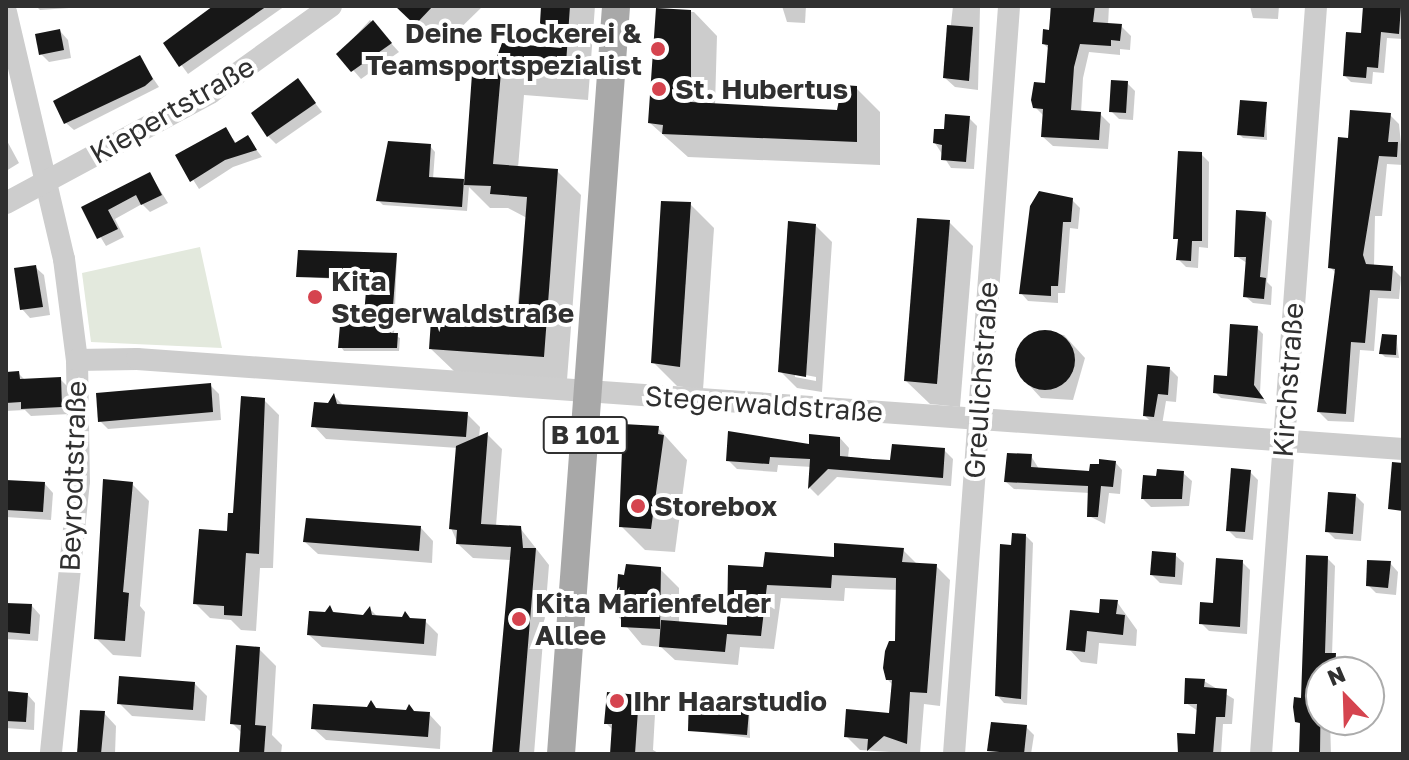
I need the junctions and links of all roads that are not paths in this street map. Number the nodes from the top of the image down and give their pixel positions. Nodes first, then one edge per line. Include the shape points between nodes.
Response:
1 (331, 6) edge
2 (616, 6) edge
3 (1009, 6) edge
4 (1316, 6) edge
5 (6, 12) edge
6 (45, 181) junction
7 (6, 203) edge
8 (77, 360) junction
9 (588, 391) junction
10 (978, 419) junction
11 (1283, 441) junction
12 (1403, 449) edge
13 (51, 754) edge
14 (561, 754) edge
15 (954, 754) edge
16 (1261, 754) edge

1 - 6 street, Kiepertstraße via 210,93
2 - 9 main road, B 101
3 - 10 street, Greulichstraße
4 - 11 street, Kirchstraße
5 - 6 street, Beyrodtstraße
6 - 7 street, Kiepertstraße
6 - 8 street, Beyrodtstraße via 64,259
8 - 9 street, Stegerwaldstraße via 137,359
8 - 13 street, Beyrodtstraße via 79,481
9 - 10 street, Stegerwaldstraße
9 - 14 main road, B 101
10 - 11 street, Stegerwaldstraße
10 - 15 street, Greulichstraße
11 - 12 street, Stegerwaldstraße
11 - 16 street, Kirchstraße

